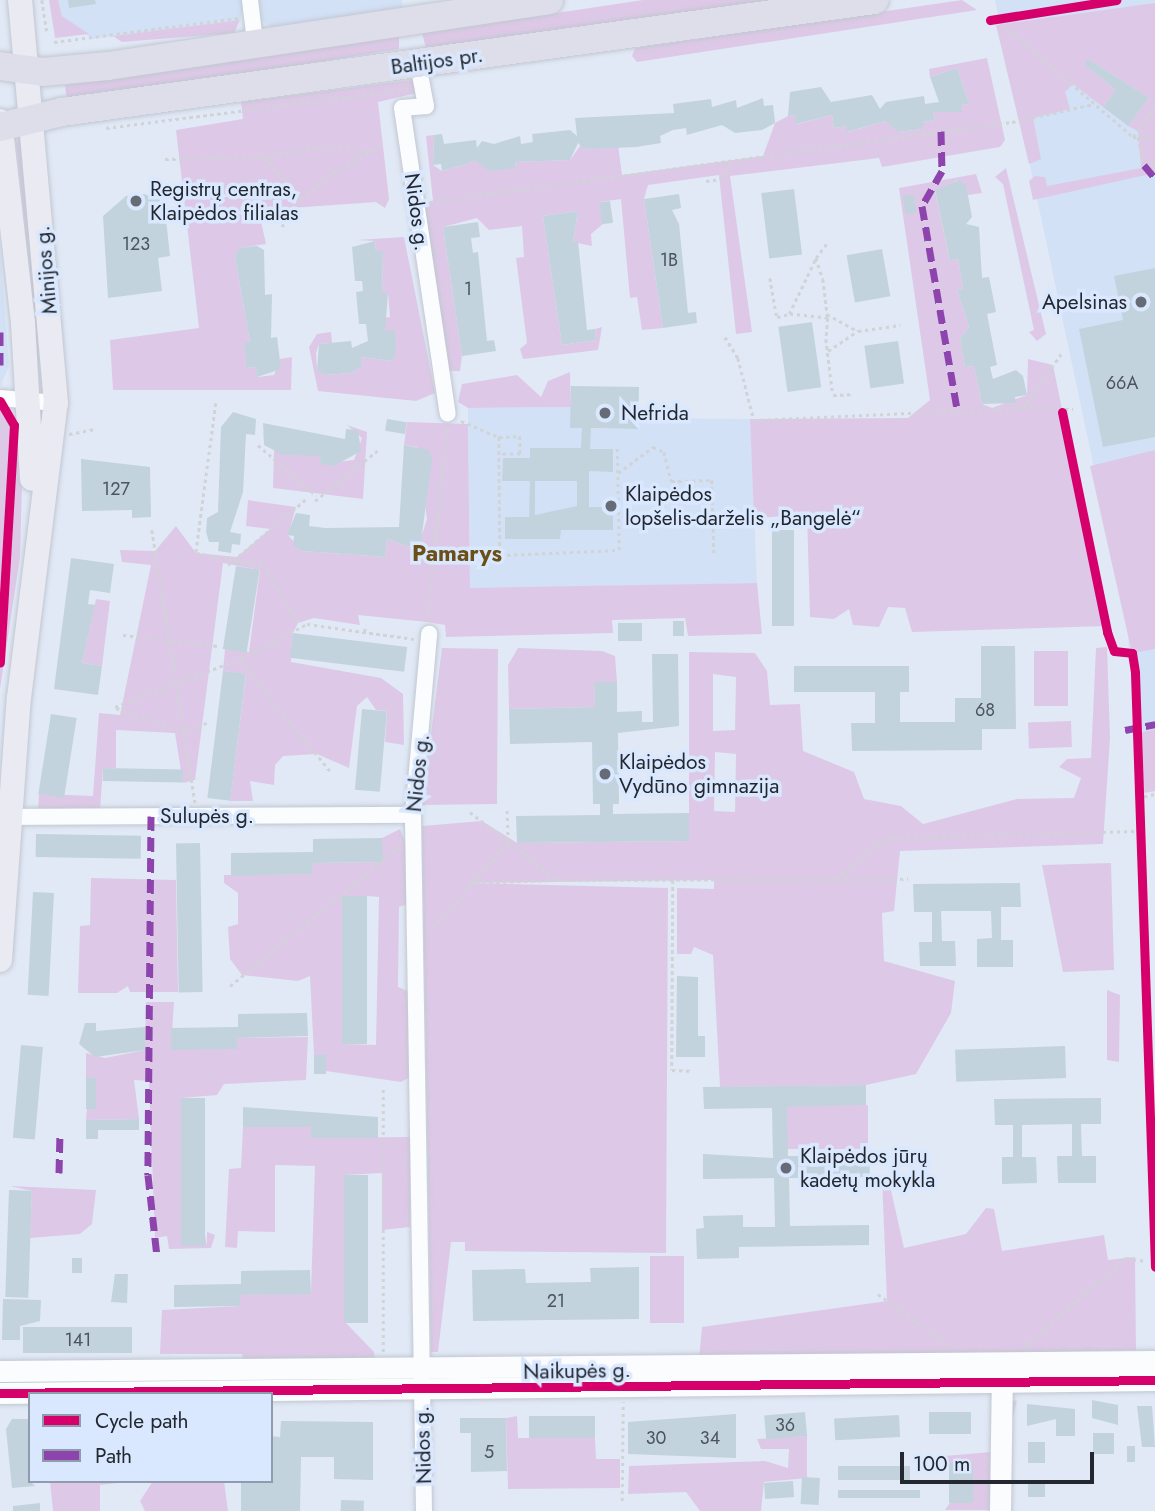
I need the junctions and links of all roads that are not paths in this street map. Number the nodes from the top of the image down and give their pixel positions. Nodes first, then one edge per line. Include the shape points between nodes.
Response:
1 (20, 0) edge
2 (549, 0) edge
3 (874, 0) edge
4 (253, 19) edge
5 (387, 23) junction
6 (14, 68) edge
7 (411, 73) junction
8 (32, 120) junction
9 (0, 121) edge
10 (0, 127) edge
11 (0, 398) edge
12 (30, 398) junction
13 (56, 403) junction
14 (448, 417) road end
15 (34, 539) junction
16 (431, 637) road end
17 (413, 815) junction
18 (4, 817) edge
19 (0, 960) edge
20 (1155, 1362) edge
21 (421, 1368) junction
22 (152, 1369) junction
23 (0, 1371) edge
24 (1002, 1373) junction
25 (1155, 1380) edge
26 (421, 1390) junction
27 (152, 1392) joint
28 (0, 1394) edge
29 (28, 1394) edge
30 (424, 1511) edge
31 (1000, 1511) edge

1 - 6 main road, Minijos g.
2 - 5 highway
3 - 7 highway, Baltijos pr.
4 - 5 highway
4 - 6 highway via 108,66
5 - 7 highway via 408,29 415,42
6 - 8 main road, Minijos g.
7 - 8 highway, Baltijos pr.
7 - 14 street, Nidos g. via 426,106 402,108
8 - 10 highway, Baltijos pr.
8 - 13 main road, Minijos g.
9 - 10 main road, Minijos g.
10 - 12 main road, Minijos g.
11 - 12 street
12 - 13 street
12 - 15 main road, Minijos g.
13 - 15 main road, Minijos g.
15 - 18 main road, Minijos g.
16 - 17 street, Nidos g.
17 - 18 street, Sulupės g.
17 - 21 street, Nidos g.
18 - 19 main road, Minijos g.
20 - 24 street, Naikupės g.
21 - 22 street, Naikupės g.
21 - 24 street, Naikupės g.
21 - 26 street, Nidos g.
22 - 23 street, Naikupės g.
22 - 27 street
24 - 25 street, Naikupės g.
24 - 26 street, Naikupės g. via 623,1388
24 - 31 street
26 - 27 street, Naikupės g.
26 - 30 street, Nidos g.
28 - 29 street, Naikupės g.

